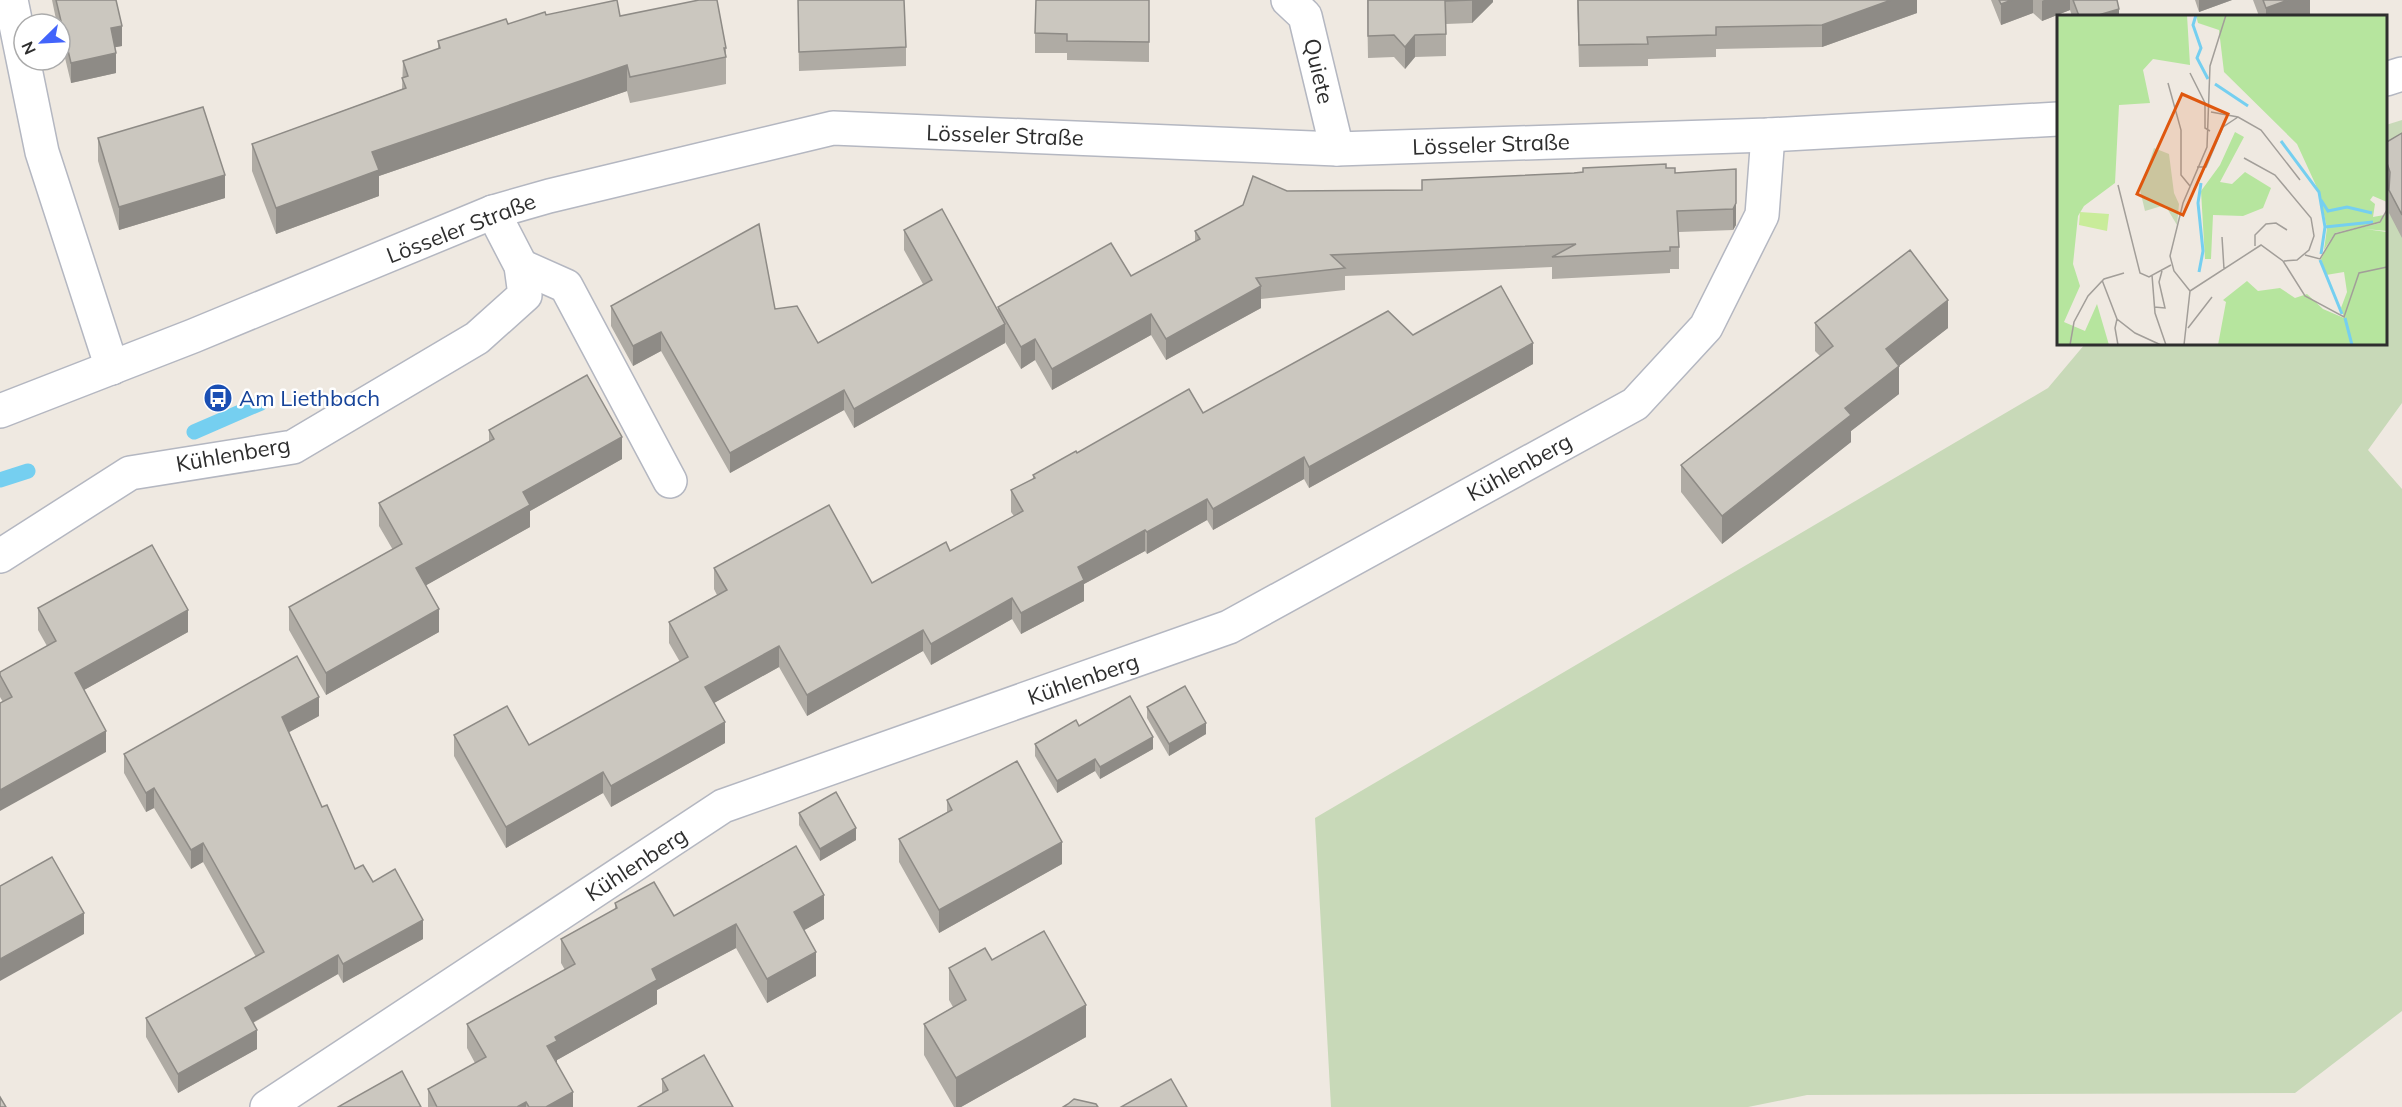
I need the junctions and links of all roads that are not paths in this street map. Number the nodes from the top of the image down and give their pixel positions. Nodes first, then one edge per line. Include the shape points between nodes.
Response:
1 (11, 0) edge
2 (1288, 0) edge
3 (2402, 74) edge
4 (2387, 78) edge
5 (2057, 119) edge
6 (1768, 135) junction
7 (1337, 149) junction
8 (493, 212) junction
9 (521, 266) junction
10 (112, 368) junction
11 (0, 411) edge
12 (670, 481) dead end
13 (0, 556) edge
14 (267, 1107) edge

1 - 10 street via 42,152
2 - 7 street, Quiete via 1305,16
3 - 4 street
5 - 6 street, Lösseler Straße
6 - 7 street, Lösseler Straße
6 - 14 street, Kühlenberg via 1762,215 1706,327 1635,404 1229,627 723,806
7 - 8 street, Lösseler Straße via 833,128
8 - 9 street, Kühlenberg
8 - 10 street, Lösseler Straße
9 - 12 street via 566,286
9 - 13 street, Kühlenberg via 525,295 477,339 293,447 130,472
10 - 11 street, Lösseler Straße

